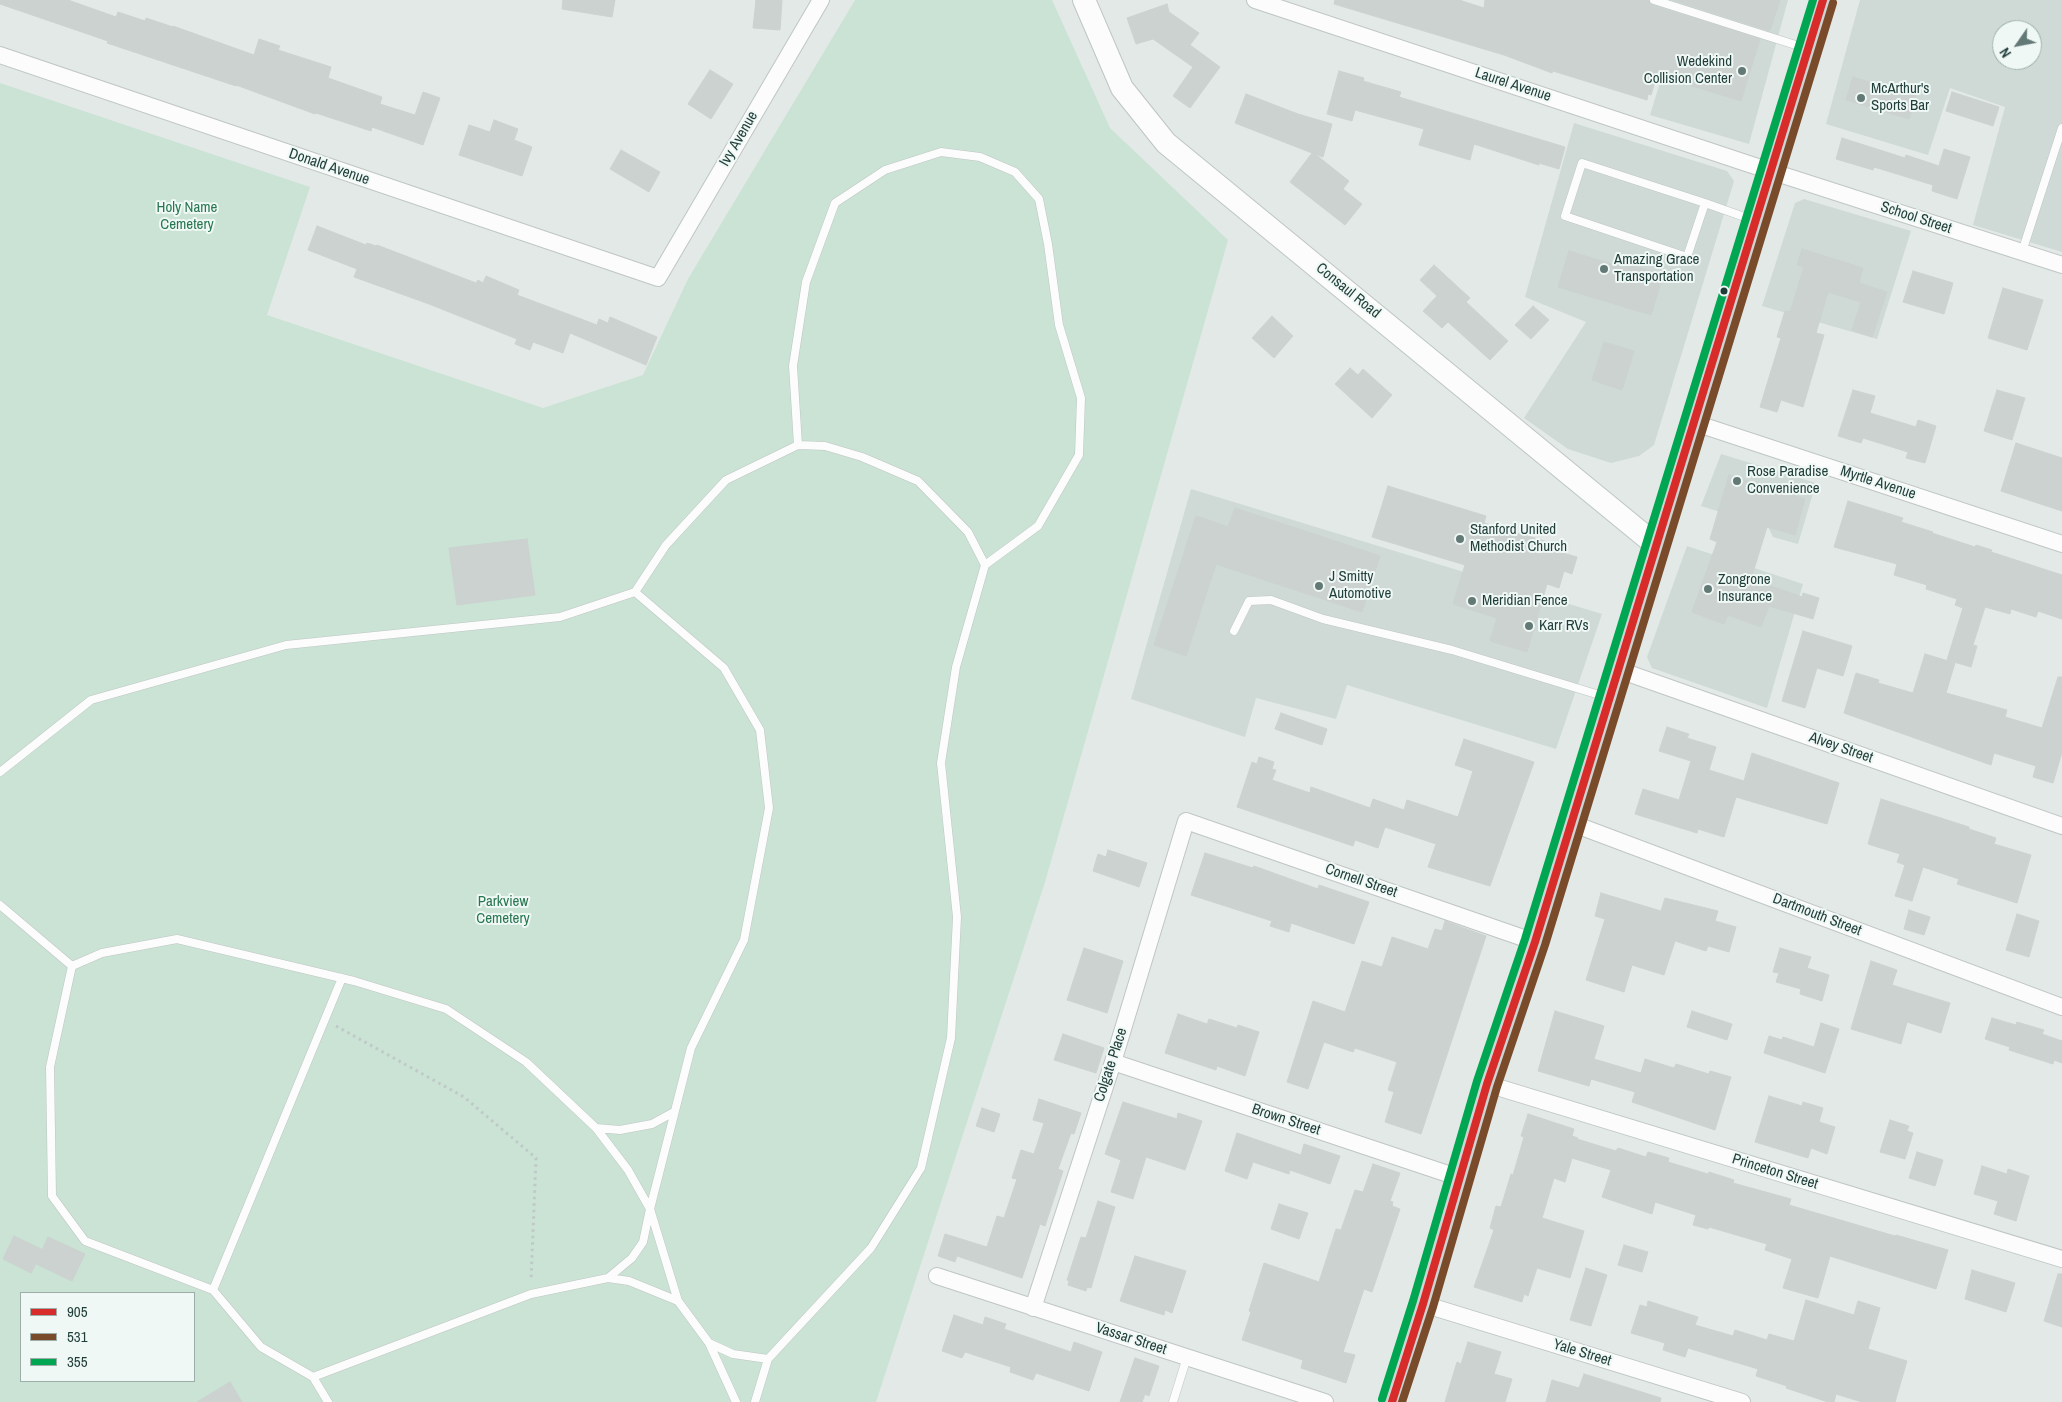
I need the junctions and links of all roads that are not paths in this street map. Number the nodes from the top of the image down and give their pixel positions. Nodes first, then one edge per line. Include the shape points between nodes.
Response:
1 (821, 0) edge
2 (1084, 0) edge
3 (1255, 0) edge
4 (1654, 0) edge
5 (1823, 0) edge
6 (1808, 49) junction
7 (0, 55) edge
8 (2062, 128) edge
9 (1770, 171) junction
10 (1704, 204) junction
11 (1755, 220) junction
12 (2022, 252) junction
13 (2062, 265) edge
14 (658, 278) joint
15 (1695, 423) junction
16 (798, 445) junction
17 (2062, 544) edge
18 (1657, 546) junction
19 (985, 565) junction
20 (634, 592) junction
21 (1234, 631) dead end
22 (1619, 670) junction
23 (1610, 698) junction
24 (0, 772) edge
25 (1186, 820) joint
26 (1572, 823) junction
27 (2062, 826) edge
28 (0, 905) edge
29 (1535, 942) junction
30 (72, 966) junction
31 (342, 978) junction
32 (2062, 1007) edge
33 (1113, 1062) junction
34 (1487, 1084) junction
35 (674, 1112) junction
36 (596, 1128) junction
37 (1460, 1178) junction
38 (650, 1209) junction
39 (2062, 1259) edge
40 (937, 1276) dead end
41 (608, 1278) junction
42 (213, 1290) junction
43 (678, 1301) junction
44 (1423, 1304) junction
45 (1033, 1308) junction
46 (708, 1343) junction
47 (1187, 1357) junction
48 (768, 1359) junction
49 (313, 1377) junction
50 (328, 1402) edge
51 (736, 1402) edge
52 (755, 1402) edge
53 (1173, 1402) edge
54 (1325, 1402) edge
55 (1392, 1402) edge
56 (1742, 1402) edge

1 - 14 street, Ivy Avenue
2 - 18 street, Consaul Road via 1122,88 1166,143
3 - 9 street, Laurel Avenue
4 - 6 lane
5 - 6 main road
6 - 9 main road
7 - 14 street, Donald Avenue
8 - 12 lane
9 - 11 main road
9 - 12 street, School Street
10 - 10 lane via 1582,163 1565,216 1687,257
10 - 11 lane
11 - 15 main road
12 - 13 street, School Street
15 - 17 street, Myrtle Avenue
15 - 18 main road
16 - 19 lane via 825,446 862,457 918,481 968,532
16 - 19 lane via 793,366 797,338 806,282 835,203 885,170 941,152 980,157 1015,172 1039,199 1060,325 1081,398 1079,455 1038,526
16 - 20 lane via 726,480 666,545
18 - 22 main road
19 - 48 lane via 956,667 942,763 957,917 952,1029 921,1168 871,1248
20 - 24 lane via 560,616 286,644 91,700
20 - 35 lane via 724,668 760,730 769,808 744,940 691,1048
21 - 23 lane via 1249,601 1271,600 1323,619 1452,650
22 - 23 main road
22 - 27 street, Alvey Street
23 - 26 main road
25 - 29 street, Cornell Street
25 - 33 street, Colgate Place
26 - 29 main road
26 - 32 street, Dartmouth Street
28 - 30 lane
29 - 34 main road
30 - 31 lane via 102,953 177,939
30 - 42 lane via 50,1067 52,1196 85,1241
31 - 36 lane via 446,1009 526,1062
31 - 42 lane
33 - 37 street, Brown Street
33 - 45 street, Colgate Place
34 - 37 main road
34 - 39 street, Princeton Street
35 - 36 lane via 652,1124 620,1130
35 - 38 lane
36 - 38 lane via 628,1170
37 - 44 main road
38 - 41 lane via 643,1242 632,1258
38 - 43 lane
40 - 45 street, Vassar Street
41 - 43 lane via 629,1281
41 - 49 lane via 531,1294
42 - 49 lane via 261,1347
43 - 46 lane
44 - 55 main road
44 - 56 street, Yale Street
45 - 47 street, Vassar Street
46 - 48 lane via 734,1354
46 - 51 lane
47 - 53 lane
47 - 54 street, Vassar Street
48 - 52 lane
49 - 50 lane

